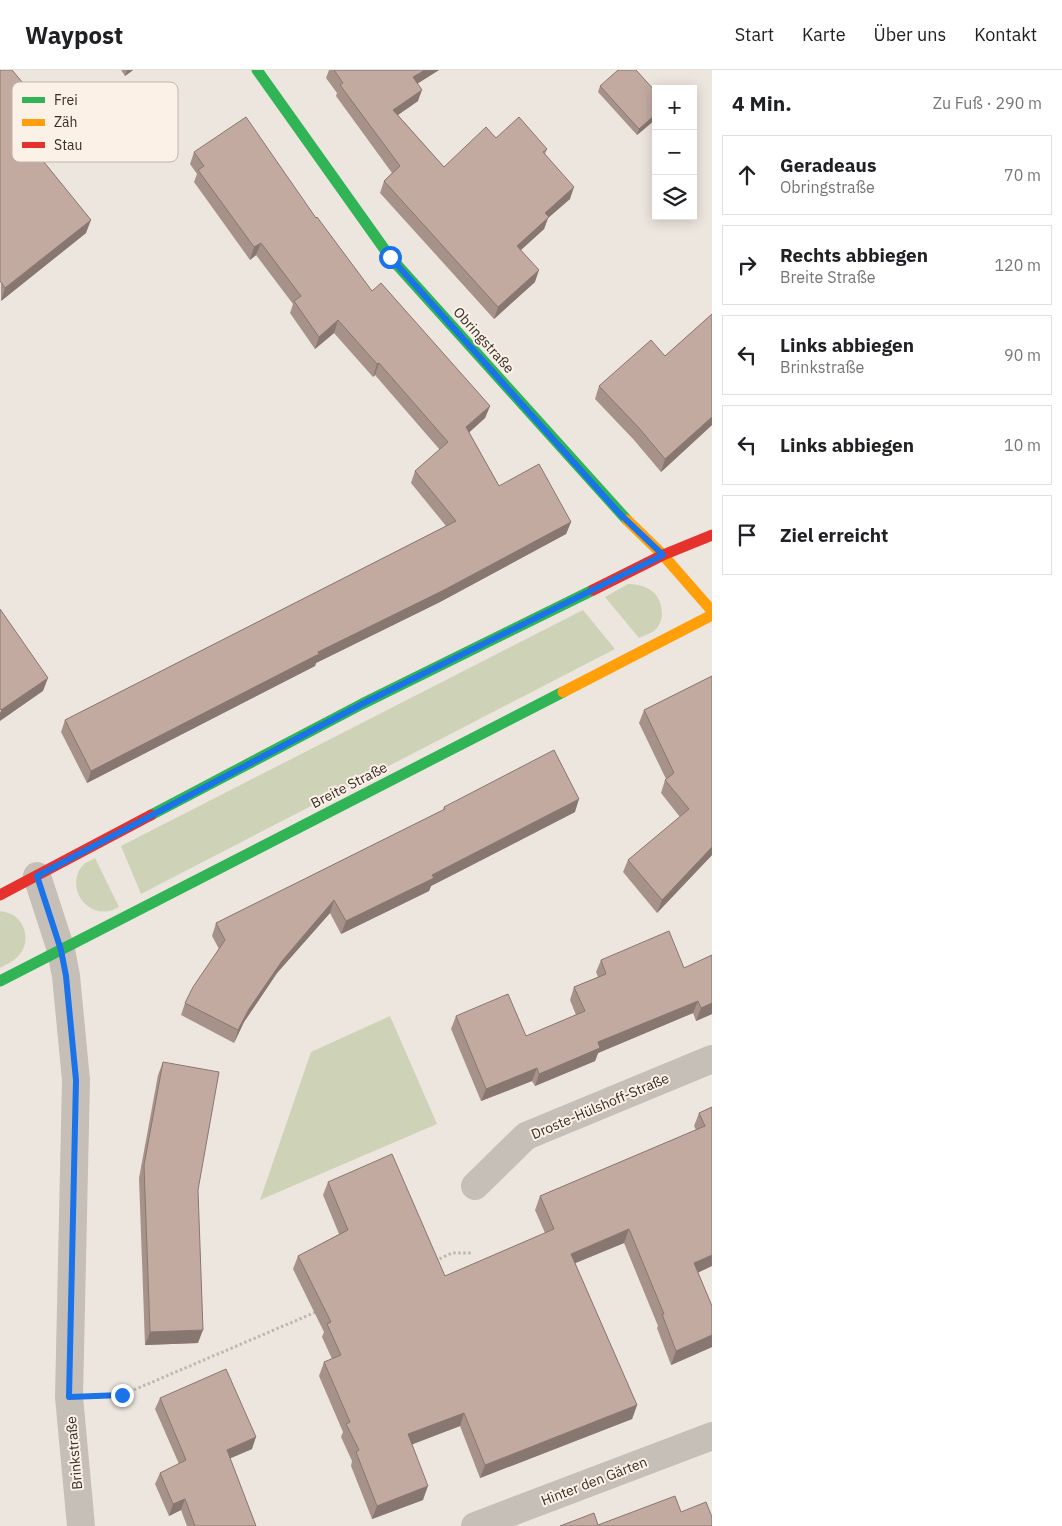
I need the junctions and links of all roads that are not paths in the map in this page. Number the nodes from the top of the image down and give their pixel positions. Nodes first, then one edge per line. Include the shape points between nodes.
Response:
1 (257, 70) edge
2 (712, 535) edge
3 (663, 555) junction
4 (712, 613) edge
5 (37, 876) junction
6 (0, 895) edge
7 (61, 950) junction
8 (0, 981) edge
9 (712, 1059) edge
10 (474, 1186) dead end
11 (712, 1436) edge
12 (81, 1526) edge
13 (475, 1526) edge

1 - 3 street, Obringstraße via 390,257 621,515
2 - 3 street
3 - 4 street, Obringstraße
3 - 5 street via 362,704
4 - 7 street, Breite Straße
5 - 6 street
5 - 7 street, Brinkstraße
7 - 8 street, Breite Straße
7 - 12 street, Brinkstraße via 76,1080 69,1397
9 - 10 street, Droste-Hülshoff-Straße via 526,1136
11 - 13 street, Hinter den Gärten

